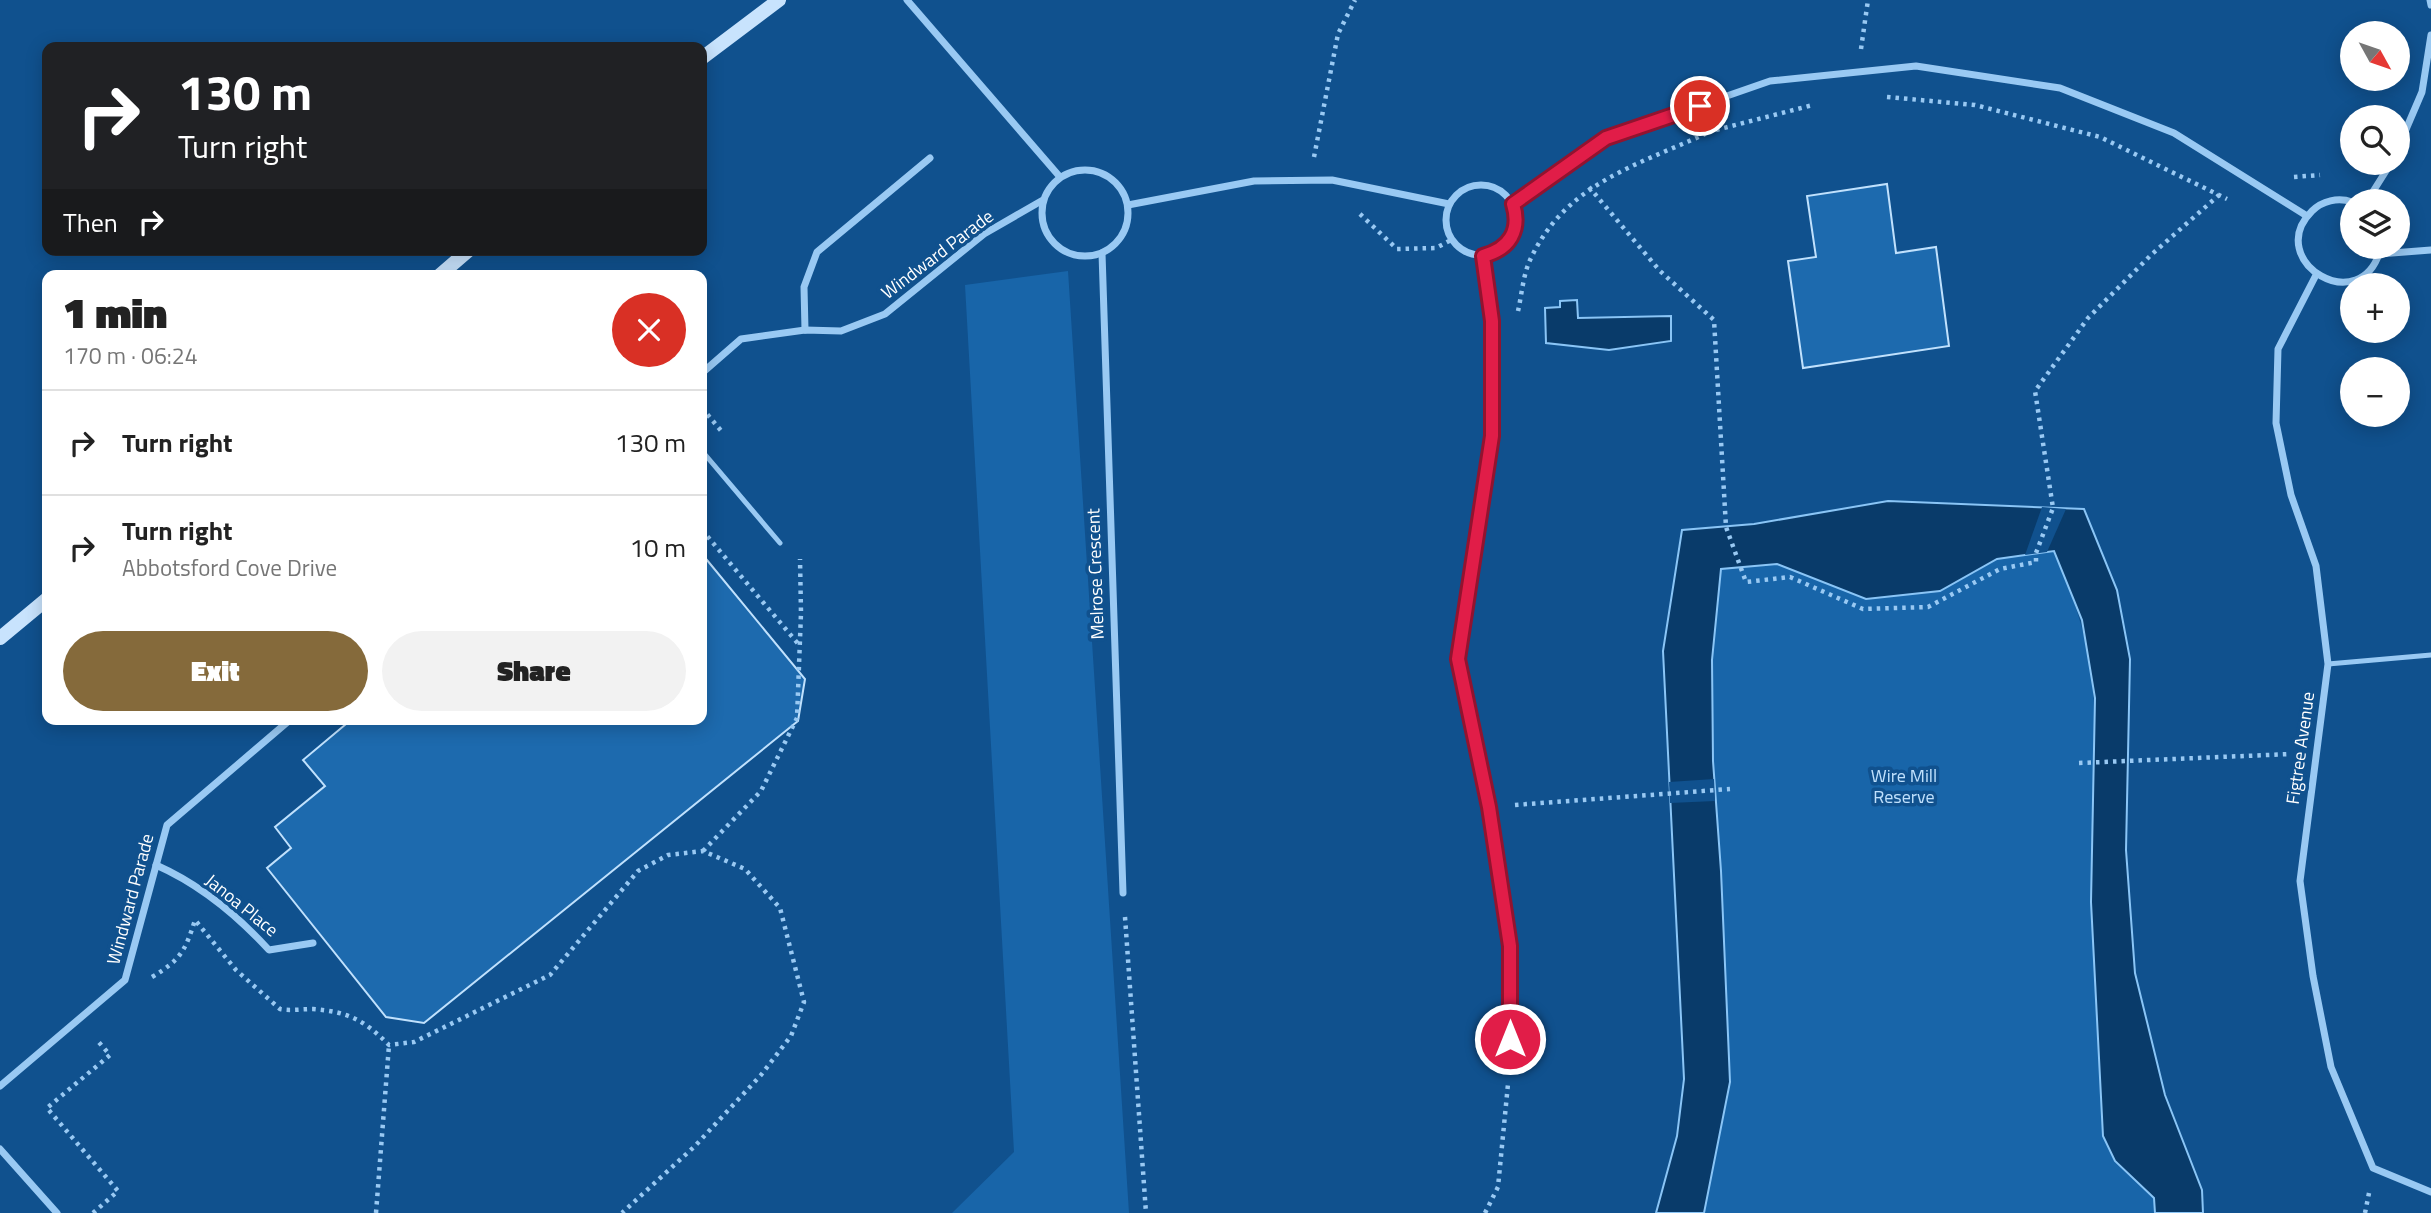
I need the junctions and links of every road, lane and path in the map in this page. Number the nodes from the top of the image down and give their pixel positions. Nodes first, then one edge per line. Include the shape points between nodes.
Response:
1 (779, 0) edge
2 (907, 0) edge
3 (1355, 0) edge
4 (2430, 0) edge
5 (2431, 5) edge
6 (2431, 35) edge
7 (707, 54) edge
8 (1881, 97) dead end
9 (1815, 104) dead end
10 (2410, 120) edge
11 (930, 158) dead end
12 (1314, 158) dead end
13 (1060, 177) junction
14 (1589, 187) junction
15 (2219, 195) junction
16 (1043, 200) junction
17 (2230, 201) dead end
18 (2340, 202) edge
19 (1351, 204) dead end
20 (1449, 204) junction
21 (1513, 204) junction
22 (1128, 205) junction
23 (2307, 216) junction
24 (1451, 240) junction
25 (2410, 250) edge
26 (2431, 250) edge
27 (1102, 253) junction
28 (462, 256) edge
29 (1483, 256) junction
30 (2375, 259) edge
31 (445, 270) edge
32 (2316, 275) junction
33 (1517, 317) dead end
34 (806, 330) junction
35 (707, 369) edge
36 (707, 414) edge
37 (728, 440) dead end
38 (707, 457) edge
39 (707, 536) edge
40 (780, 543) dead end
41 (799, 550) dead end
42 (42, 603) edge
43 (0, 638) edge
44 (800, 646) junction
45 (2431, 655) edge
46 (2328, 664) junction
47 (284, 725) edge
48 (2316, 753) junction
49 (2079, 763) dead end
50 (1730, 789) dead end
51 (1511, 792) dead end
52 (703, 851) junction
53 (156, 865) junction
54 (1123, 892) joint
55 (313, 943) dead end
56 (144, 982) dead end
57 (91, 1031) dead end
58 (389, 1045) junction
59 (1510, 1062) joint
60 (0, 1086) edge
61 (0, 1149) edge
62 (2431, 1192) edge
63 (57, 1213) edge
64 (93, 1213) edge
65 (376, 1213) edge
66 (622, 1213) edge
67 (1146, 1213) edge
68 (1485, 1213) edge

1 - 7 street
2 - 13 street
3 - 12 path via 1338,34
4 - 5 street
6 - 10 street via 2422,92
8 - 15 path via 1976,105 2100,137
9 - 14 path via 1711,131
11 - 34 street via 817,252 804,287
13 - 16 street
13 - 22 street via 1087,169 1101,173 1114,180
14 - 15 path via 1660,271 1714,320 1726,527 1746,582 1790,578 1863,609 1928,607 2000,569 2036,562 2053,508 2035,391 2088,318
14 - 33 path via 1553,220 1530,260
15 - 17 path
16 - 27 street via 1043,228 1051,240 1073,255
16 - 34 street, Windward Parade via 984,233 884,314 841,331
18 - 23 street via 2325,202
19 - 24 path via 1397,249 1436,248
20 - 21 street via 1465,188 1487,185
20 - 22 street via 1332,180 1254,181
20 - 24 street via 1446,229
21 - 23 street via 1606,138 1770,81 1916,65 2060,88 2174,133
21 - 29 street via 1516,227 1512,238
22 - 27 street via 1123,233
23 - 32 street via 2299,241 2301,253
24 - 29 street via 1471,254
25 - 26 street
27 - 54 street, Melrose Crescent
28 - 31 street
29 - 59 street via 1492,321 1492,436 1458,659 1489,807 1510,946
30 - 32 street via 2367,272 2342,283
32 - 46 street, Figtree Avenue via 2278,349 2276,423 2291,495 2316,566
34 - 35 street, Windward Parade via 741,339
36 - 37 path
38 - 40 lane
39 - 44 path
41 - 44 path
42 - 43 street
44 - 52 path via 797,718 761,791
45 - 46 lane
46 - 48 street, Figtree Avenue
47 - 53 street, Windward Parade via 167,825
48 - 49 path
48 - 62 street, Figtree Avenue via 2300,881 2331,1067 2374,1168
50 - 51 path via 1513,805
52 - 58 path via 668,855 638,870 550,975 414,1042
52 - 66 path via 745,869 780,908 804,1002 790,1036 761,1075 695,1146
53 - 55 street, Janoa Place via 240,919 269,950
53 - 60 street, Windward Parade via 125,980
54 - 67 path
56 - 58 path via 186,951 195,920 236,970 280,1009 354,1016
57 - 64 path via 110,1055 47,1108 118,1191
58 - 65 path
59 - 68 path via 1497,1187
61 - 63 street

